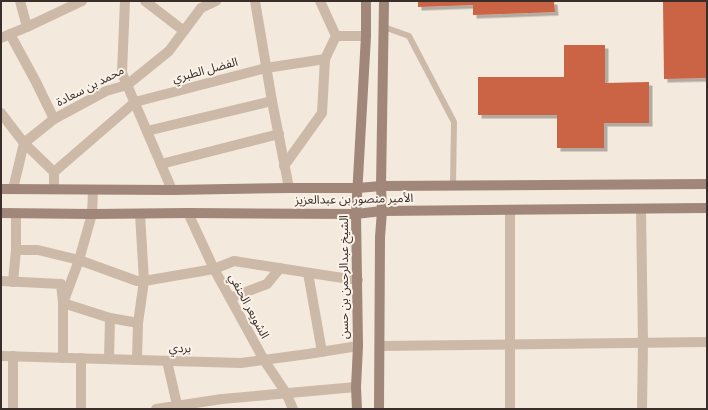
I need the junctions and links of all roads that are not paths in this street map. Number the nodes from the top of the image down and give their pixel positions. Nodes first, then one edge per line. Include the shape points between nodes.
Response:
1 (20, 1) edge
2 (82, 1) edge
3 (125, 1) edge
4 (145, 1) edge
5 (215, 1) edge
6 (255, 1) edge
7 (320, 1) edge
8 (366, 1) edge
9 (384, 1) edge
10 (27, 27) junction
11 (384, 27) junction
12 (184, 31) junction
13 (5, 36) edge
14 (336, 36) junction
15 (366, 36) junction
16 (324, 59) junction
17 (266, 68) junction
18 (127, 85) junction
19 (134, 102) junction
20 (272, 102) junction
21 (1, 113) edge
22 (54, 119) junction
23 (147, 131) junction
24 (278, 134) junction
25 (24, 143) junction
26 (161, 164) junction
27 (284, 166) junction
28 (54, 172) junction
29 (707, 184) edge
30 (453, 185) junction
31 (381, 186) junction
32 (288, 188) junction
33 (358, 188) junction
34 (1, 189) edge
35 (12, 189) junction
36 (54, 189) junction
37 (93, 190) junction
38 (172, 190) junction
39 (707, 208) edge
40 (641, 209) junction
41 (510, 210) junction
42 (382, 211) junction
43 (1, 213) edge
44 (188, 213) junction
45 (16, 214) junction
46 (92, 214) junction
47 (140, 214) junction
48 (356, 214) junction
49 (16, 250) junction
50 (80, 260) junction
51 (280, 268) junction
52 (214, 269) junction
53 (308, 273) junction
54 (358, 280) junction
55 (1, 281) edge
56 (144, 281) junction
57 (13, 282) junction
58 (230, 298) junction
59 (63, 303) junction
60 (110, 318) junction
61 (138, 323) junction
62 (707, 342) edge
63 (643, 343) junction
64 (510, 345) junction
65 (358, 346) junction
66 (380, 346) junction
67 (322, 352) junction
68 (1, 356) edge
69 (13, 356) junction
70 (63, 358) junction
71 (81, 358) junction
72 (109, 359) junction
73 (138, 360) junction
74 (264, 360) junction
75 (167, 361) junction
76 (356, 387) junction
77 (286, 393) junction
78 (223, 404) edge
79 (177, 407) edge
80 (13, 409) edge
81 (81, 409) edge
82 (156, 409) edge
83 (293, 409) edge
84 (357, 409) edge
85 (379, 409) edge
86 (510, 409) edge
87 (642, 409) edge

1 - 10 street
2 - 10 street
3 - 18 street via 122,73
4 - 12 street
5 - 12 street, محمد بن سعادة via 201,8
6 - 17 street
7 - 14 street
8 - 15 street, الشيخ عبدالرحمن بن حسن
9 - 11 street
10 - 13 street
11 - 30 lane via 409,36 454,122
11 - 31 street
12 - 18 street, محمد بن سعادة via 169,51
13 - 22 street via 36,82
14 - 15 street
14 - 16 street
15 - 33 street, الشيخ عبدالرحمن بن حسن
16 - 17 street, الفضل الطبري
16 - 27 street via 322,113
17 - 19 street, الفضل الطبري
17 - 20 street
18 - 19 street
18 - 22 street, محمد بن سعادة via 106,91
19 - 23 street
19 - 28 street, الفضل الطبري
20 - 23 street
20 - 24 street
21 - 25 street
22 - 25 street, محمد بن سعادة
23 - 26 street
24 - 26 street
24 - 27 street
25 - 28 street
25 - 35 street
26 - 38 street
27 - 32 street
28 - 36 street
29 - 30 street, الأمير منصور بن عبدالعزيز
30 - 31 street, الأمير منصور بن عبدالعزيز
31 - 33 street, الأمير منصور بن عبدالعزيز
31 - 42 street
32 - 33 street, الأمير منصور بن عبدالعزيز
32 - 38 street, الأمير منصور بن عبدالعزيز
33 - 48 street, الشيخ عبدالرحمن بن حسن
34 - 35 street, الأمير منصور بن عبدالعزيز
35 - 36 street, الأمير منصور بن عبدالعزيز
36 - 37 street, الأمير منصور بن عبدالعزيز
37 - 38 street, الأمير منصور بن عبدالعزيز
37 - 46 street
39 - 40 street, الأمير منصور بن عبدالعزيز
40 - 41 street, الأمير منصور بن عبدالعزيز
40 - 63 street
41 - 42 street, الأمير منصور بن عبدالعزيز
41 - 64 street
42 - 48 street, الأمير منصور بن عبدالعزيز
42 - 66 street
43 - 45 street, الأمير منصور بن عبدالعزيز
44 - 47 street, الأمير منصور بن عبدالعزيز
44 - 48 street, الأمير منصور بن عبدالعزيز
44 - 52 street, الشويعر الحنفي
45 - 46 street, الأمير منصور بن عبدالعزيز
45 - 49 street
46 - 47 street, الأمير منصور بن عبدالعزيز
46 - 50 street
47 - 56 street
48 - 54 street, الشيخ عبدالرحمن بن حسن
49 - 50 street via 38,250
49 - 57 street
50 - 56 street via 137,281
50 - 59 street
51 - 52 street via 234,261
51 - 53 street
51 - 58 street via 267,284
52 - 56 street
52 - 58 street, الشويعر الحنفي
53 - 54 street
53 - 67 street
54 - 65 street, الشيخ عبدالرحمن بن حسن
55 - 57 street
56 - 61 street
57 - 59 street via 61,284
58 - 74 street, الشويعر الحنفي
59 - 60 street
59 - 70 street
60 - 61 street
60 - 72 street
61 - 73 street
62 - 63 street
63 - 64 street
63 - 87 street
64 - 66 street
64 - 86 street
65 - 67 street, بردي
65 - 76 street, الشيخ عبدالرحمن بن حسن
66 - 85 street
67 - 74 street, بردي
68 - 69 street, بردي
69 - 70 street, بردي
69 - 80 street
70 - 71 street, بردي
71 - 72 street, بردي
71 - 81 street
72 - 73 street, بردي
73 - 75 street, بردي
74 - 75 street, بردي via 242,363
74 - 77 street, الشويعر الحنفي
75 - 79 street
76 - 77 street
76 - 84 street, الشيخ عبدالرحمن بن حسن
77 - 78 street
77 - 83 street, الشويعر الحنفي
78 - 79 street
79 - 82 street

